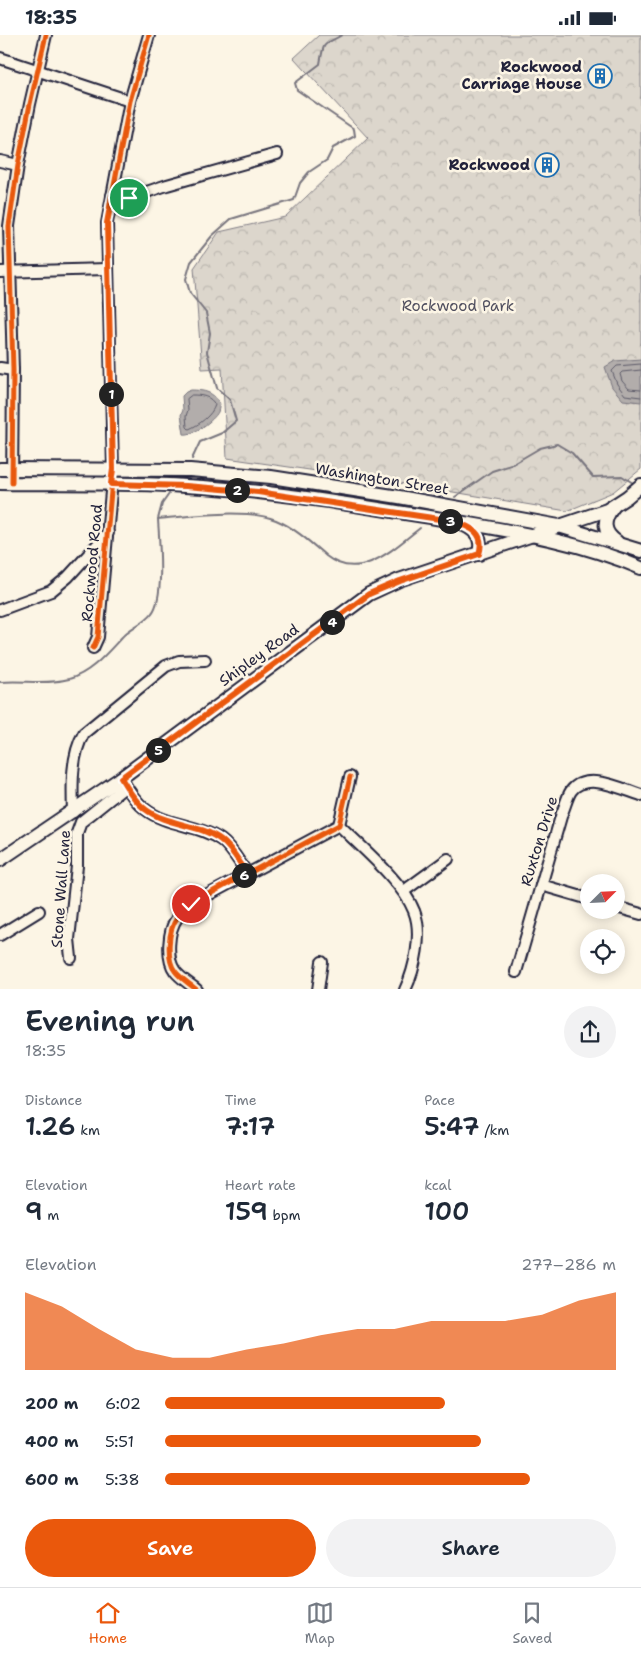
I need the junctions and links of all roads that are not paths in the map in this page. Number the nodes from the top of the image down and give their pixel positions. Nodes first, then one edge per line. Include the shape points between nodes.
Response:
1 (46, 35) edge
2 (149, 35) edge
3 (0, 58) edge
4 (38, 71) junction
5 (130, 101) junction
6 (276, 154) dead end
7 (0, 161) edge
8 (18, 165) junction
9 (112, 196) junction
10 (107, 269) junction
11 (5, 272) edge
12 (0, 368) edge
13 (12, 369) junction
14 (6, 469) edge
15 (113, 469) junction
16 (6, 483) edge
17 (111, 484) junction
18 (641, 485) edge
19 (613, 507) junction
20 (453, 521) junction
21 (559, 526) junction
22 (108, 533) junction
23 (531, 535) junction
24 (618, 543) junction
25 (641, 551) edge
26 (479, 554) junction
27 (641, 568) edge
28 (0, 610) edge
29 (93, 648) dead end
30 (205, 659) dead end
31 (350, 777) dead end
32 (123, 782) junction
33 (641, 795) edge
34 (77, 817) junction
35 (339, 825) junction
36 (448, 859) dead end
37 (0, 861) edge
38 (247, 873) junction
39 (541, 885) junction
40 (404, 891) junction
41 (580, 896) edge
42 (625, 910) edge
43 (39, 911) dead end
44 (641, 914) edge
45 (0, 935) edge
46 (71, 958) dead end
47 (322, 962) dead end
48 (516, 972) dead end
49 (196, 989) edge
50 (318, 989) edge
51 (405, 989) edge

1 - 4 street
2 - 5 street, Rockwood Road
3 - 4 street
4 - 5 street
4 - 8 street
5 - 9 street, Rockwood Road
6 - 9 street via 129,198
7 - 8 street
8 - 11 street
9 - 10 street, Rockwood Road via 107,223
10 - 11 street
10 - 15 street, Rockwood Road
11 - 13 street
12 - 13 street
13 - 14 street
14 - 15 main road, Washington Street
14 - 16 street
15 - 17 street, Rockwood Road
15 - 21 main road, Washington Street via 190,470 271,477
16 - 17 main road
17 - 20 main road via 258,492
17 - 22 street, Rockwood Road
18 - 19 main road, Shipley Road
19 - 21 main road, Shipley Road
19 - 24 main road via 605,527 608,535
20 - 23 main road
20 - 26 main road via 477,533 481,544
21 - 23 main road, Shipley Road
21 - 24 main road, Washington Street
22 - 28 street via 51,591
22 - 29 street, Rockwood Road via 98,637
23 - 26 main road, Shipley Road
23 - 27 main road
24 - 25 main road, Washington Street
26 - 32 main road, Shipley Road via 369,594
30 - 34 street via 179,661 166,666 84,733 78,744 72,788
31 - 35 street
32 - 34 main road, Shipley Road
32 - 38 street via 144,809 221,840
33 - 39 street, Ruxton Drive via 596,781 582,782 571,791
34 - 37 main road, Shipley Road
34 - 46 street, Stone Wall Lane
35 - 38 street
35 - 40 street
36 - 40 street
38 - 49 street via 191,904 177,917 173,926 170,953 175,971
39 - 41 street
39 - 48 street, Ruxton Drive
40 - 51 street via 415,912 417,930 417,949
42 - 44 street
43 - 45 street
47 - 50 street

